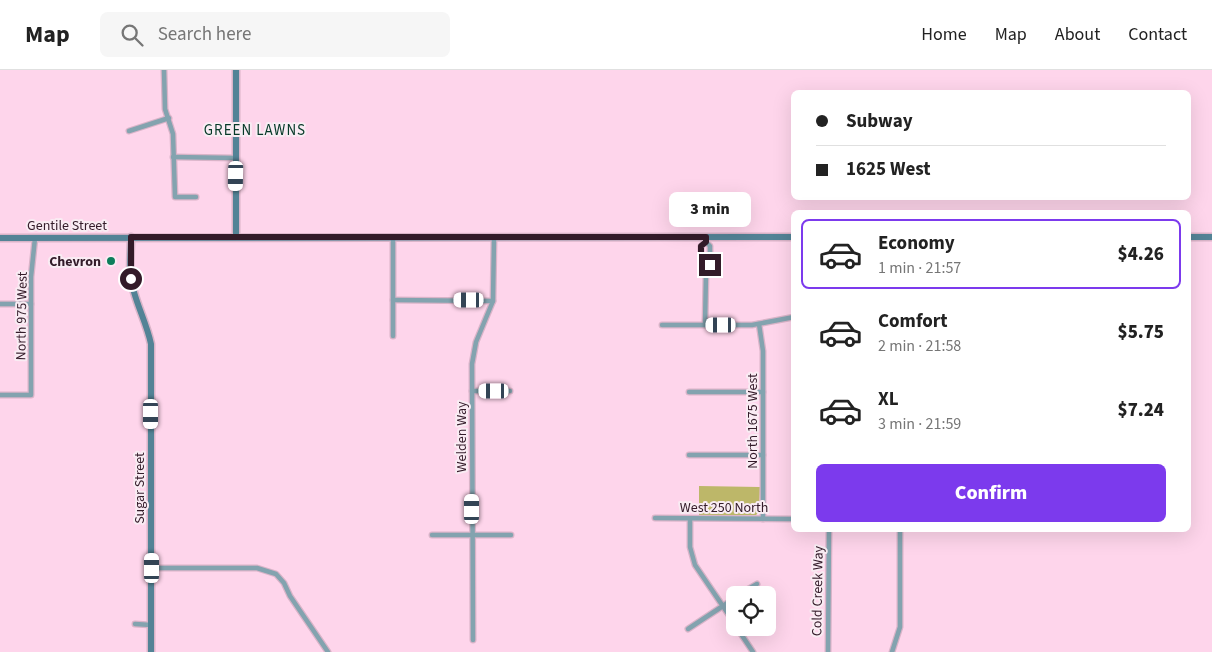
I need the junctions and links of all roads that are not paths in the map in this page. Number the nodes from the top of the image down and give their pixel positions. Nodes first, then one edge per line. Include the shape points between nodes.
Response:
1 (164, 70) edge
2 (236, 70) edge
3 (169, 118) junction
4 (129, 131) dead end
5 (173, 158) junction
6 (236, 158) junction
7 (196, 197) dead end
8 (1191, 236) edge
9 (1212, 236) edge
10 (131, 237) junction
11 (236, 237) junction
12 (791, 237) edge
13 (0, 238) edge
14 (35, 238) junction
15 (393, 238) junction
16 (494, 238) junction
17 (706, 240) junction
18 (706, 273) junction
19 (393, 300) junction
20 (492, 300) junction
21 (0, 304) edge
22 (31, 304) junction
23 (791, 318) edge
24 (759, 324) junction
25 (705, 325) junction
26 (662, 326) dead end
27 (393, 336) dead end
28 (472, 391) junction
29 (510, 391) dead end
30 (689, 392) dead end
31 (763, 392) junction
32 (0, 395) edge
33 (763, 455) junction
34 (689, 456) dead end
35 (655, 518) dead end
36 (690, 518) junction
37 (763, 519) junction
38 (791, 519) edge
39 (829, 532) edge
40 (900, 532) edge
41 (432, 535) dead end
42 (472, 535) junction
43 (512, 535) dead end
44 (152, 568) junction
45 (756, 584) dead end
46 (753, 586) edge
47 (726, 604) edge
48 (723, 606) junction
49 (726, 610) edge
50 (134, 624) dead end
51 (151, 624) junction
52 (688, 629) dead end
53 (742, 636) edge
54 (473, 640) dead end
55 (151, 652) edge
56 (328, 652) edge
57 (753, 652) edge
58 (828, 652) edge
59 (892, 652) edge

1 - 3 street via 164,100
2 - 6 main road
3 - 4 street
3 - 5 street
5 - 6 street
5 - 7 street via 175,197
6 - 11 main road
8 - 9 main road
10 - 11 main road, Gentile Street
10 - 14 main road, Gentile Street
10 - 44 main road, Sugar Street via 131,279 151,344
11 - 15 main road, Gentile Street
12 - 17 main road, Gentile Street
13 - 14 main road, Gentile Street
14 - 22 street, North 975 West
15 - 16 main road, Gentile Street
15 - 19 street
16 - 17 main road, Gentile Street
16 - 20 street, Welden Way
17 - 18 street via 710,246 710,265
17 - 18 street via 701,246 701,265
18 - 25 street
19 - 20 street
19 - 27 street
20 - 28 street, Welden Way via 476,342
21 - 22 street
22 - 32 street, North 975 West via 31,395
23 - 24 street
24 - 25 street
24 - 31 street, North 1675 West
25 - 26 street
28 - 29 street
28 - 42 street, Welden Way
30 - 31 street
31 - 33 street, North 1675 West
33 - 34 street
33 - 37 street, North 1675 West
35 - 36 street, West 250 North
36 - 37 street, West 250 North
36 - 48 street via 690,547 695,565
37 - 38 street, West 250 North
39 - 58 street, Cold Creek Way
40 - 59 street via 900,627
41 - 42 street
42 - 43 street
42 - 54 street, Welden Way
44 - 51 main road, Sugar Street
44 - 56 street via 269,570 284,583
45 - 46 street
47 - 48 street
48 - 49 street
48 - 52 street
50 - 51 street
51 - 55 main road, Sugar Street
53 - 57 street

